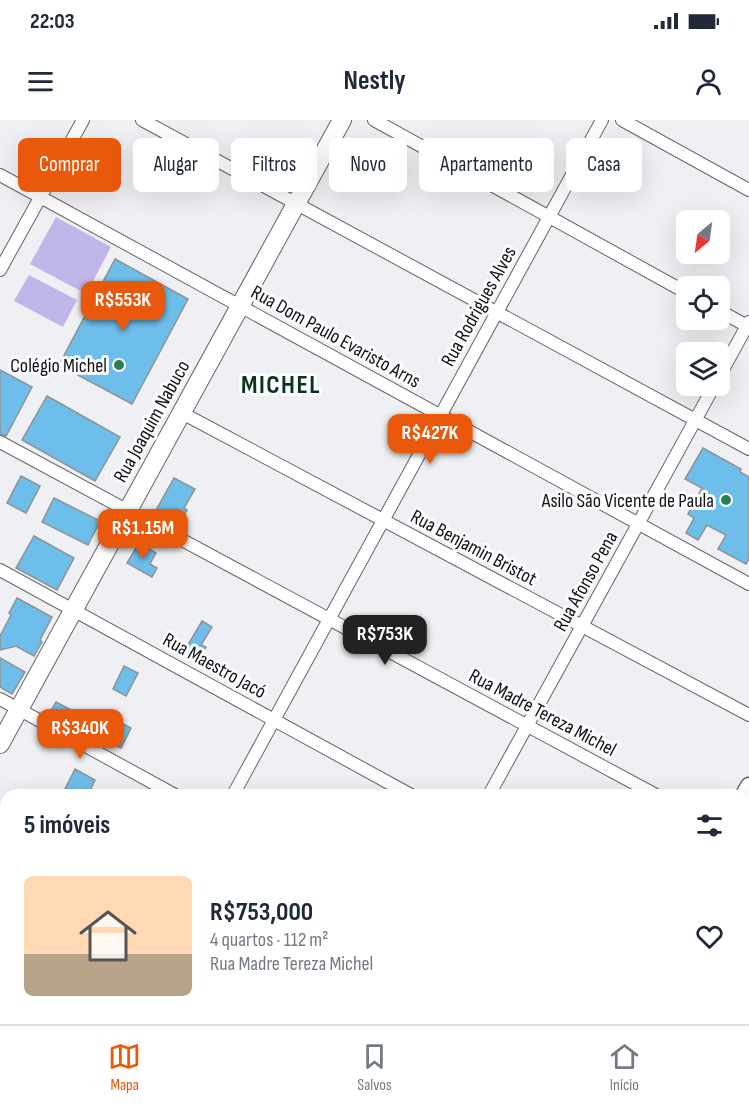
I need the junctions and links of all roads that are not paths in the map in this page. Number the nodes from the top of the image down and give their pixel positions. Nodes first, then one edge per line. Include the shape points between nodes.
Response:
1 (83, 120) edge
2 (142, 120) edge
3 (342, 120) edge
4 (374, 120) edge
5 (602, 120) edge
6 (622, 120) edge
7 (0, 175) edge
8 (749, 190) edge
9 (41, 197) junction
10 (296, 204) junction
11 (549, 217) junction
12 (0, 270) edge
13 (676, 287) edge
14 (240, 306) junction
15 (497, 312) junction
16 (730, 316) edge
17 (748, 325) edge
18 (730, 357) edge
19 (708, 396) edge
20 (182, 413) junction
21 (440, 415) junction
22 (695, 420) junction
23 (0, 442) edge
24 (749, 449) edge
25 (128, 511) junction
26 (383, 520) junction
27 (639, 523) junction
28 (0, 570) edge
29 (749, 584) edge
30 (74, 610) junction
31 (329, 619) junction
32 (582, 626) junction
33 (0, 699) edge
34 (19, 710) junction
35 (749, 715) edge
36 (274, 720) junction
37 (527, 726) junction
38 (0, 744) edge
39 (163, 789) edge
40 (236, 789) edge
41 (400, 789) edge
42 (492, 789) edge
43 (645, 789) edge

1 - 9 street
2 - 10 street
3 - 10 main road, Rua Joaquim Nabuco
4 - 11 street
5 - 11 street, Rua Rodrigues Alves
6 - 8 street
7 - 9 street, Rua Dom Paulo Evaristo Arns
9 - 12 street
9 - 14 street, Rua Dom Paulo Evaristo Arns
10 - 14 main road, Rua Joaquim Nabuco
10 - 15 street
11 - 13 street
11 - 15 street, Rua Rodrigues Alves
14 - 20 main road, Rua Joaquim Nabuco
14 - 21 street, Rua Dom Paulo Evaristo Arns
15 - 21 street, Rua Rodrigues Alves
15 - 22 street
16 - 17 street
17 - 18 street
19 - 22 street, Rua Afonso Pena
20 - 25 main road, Rua Joaquim Nabuco
20 - 26 street, Rua Benjamin Bristot
21 - 26 street, Rua Rodrigues Alves
21 - 27 street, Rua Dom Paulo Evaristo Arns
22 - 24 street
22 - 27 street, Rua Afonso Pena
23 - 25 street, Rua Madre Tereza Michel
25 - 30 main road, Rua Joaquim Nabuco
25 - 31 street, Rua Madre Tereza Michel
26 - 31 street, Rua Rodrigues Alves
26 - 32 street, Rua Benjamin Bristot
27 - 29 street, Rua Dom Paulo Evaristo Arns
27 - 32 street, Rua Afonso Pena
28 - 30 street, Rua Maestro Jacó
30 - 34 main road, Rua Joaquim Nabuco
30 - 36 street, Rua Maestro Jacó
31 - 36 street, Rua Rodrigues Alves
31 - 37 street, Rua Madre Tereza Michel
32 - 35 street, Rua Benjamin Bristot
32 - 37 street, Rua Afonso Pena
33 - 34 street
34 - 38 main road, Rua Joaquim Nabuco
34 - 39 street
36 - 40 street, Rua Rodrigues Alves
36 - 41 street, Rua Maestro Jacó
37 - 42 street, Rua Afonso Pena
37 - 43 street, Rua Madre Tereza Michel

